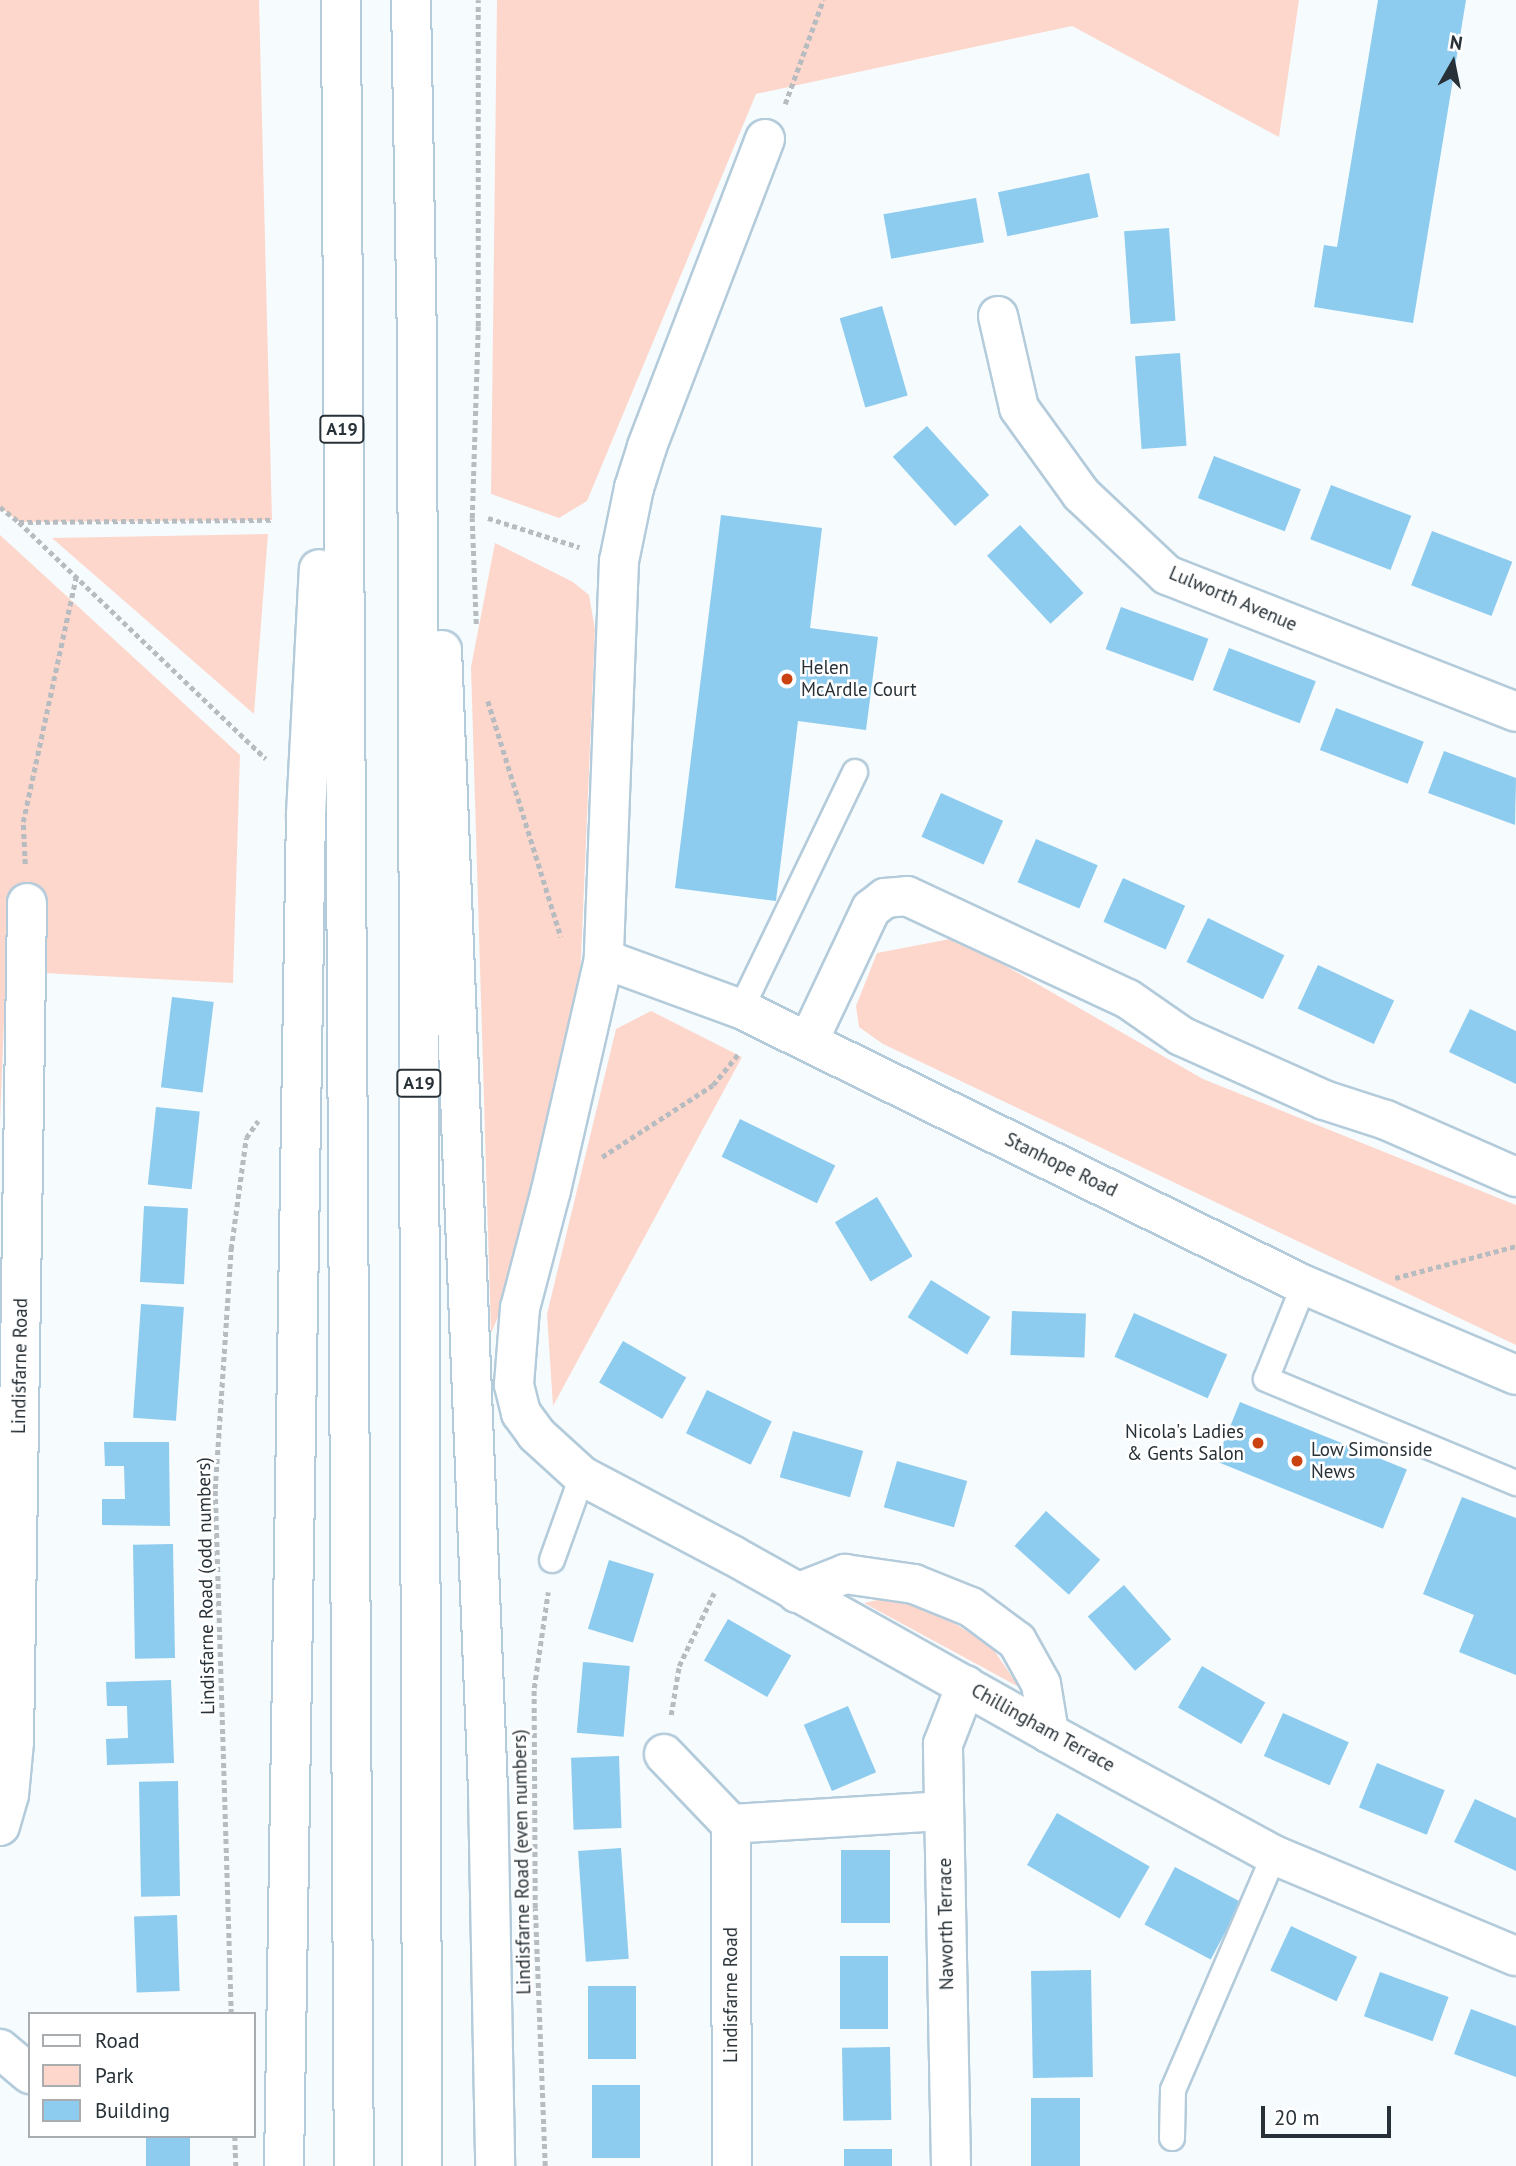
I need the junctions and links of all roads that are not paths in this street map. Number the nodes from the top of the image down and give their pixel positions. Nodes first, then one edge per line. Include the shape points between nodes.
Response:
1 (341, 0) edge
2 (411, 0) edge
3 (765, 139) road end
4 (998, 316) dead end
5 (417, 327) junction
6 (342, 332) junction
7 (1516, 712) edge
8 (855, 772) dead end
9 (27, 903) road end
10 (604, 958) junction
11 (749, 1013) junction
12 (809, 1040) junction
13 (1516, 1177) edge
14 (1316, 1291) junction
15 (1516, 1375) edge
16 (582, 1476) junction
17 (1516, 1483) edge
18 (552, 1560) road end
19 (797, 1593) junction
20 (966, 1685) junction
21 (1049, 1733) junction
22 (664, 1754) road end
23 (943, 1811) junction
24 (731, 1824) junction
25 (0, 1826) edge
26 (1274, 1856) junction
27 (1516, 1956) edge
28 (0, 2049) edge
29 (28, 2072) edge
30 (1172, 2138) dead end
31 (284, 2166) edge
32 (354, 2166) edge
33 (422, 2166) edge
34 (495, 2166) edge
35 (732, 2166) edge
36 (951, 2166) edge

1 - 6 main road, A19
2 - 5 main road, A19
3 - 10 main road, Chillingham Terrace via 634,488 620,561
4 - 7 main road, Lulworth Avenue via 1019,408 1081,495 1167,575
5 - 33 main road, A19
5 - 34 main road via 442,646 488,1790
6 - 31 main road via 320,548 306,814
6 - 32 main road, A19
8 - 11 lane
9 - 25 main road, Lindisfarne Road via 14,1742 9,1795
10 - 11 main road, Stanhope Road
10 - 16 main road, Chillingham Terrace via 520,1307 514,1385 521,1413 536,1434
11 - 12 main road, Stanhope Road
12 - 13 main road via 870,909 885,898 907,896 1128,999 1181,1036 1324,1100 1387,1120
12 - 14 main road, Stanhope Road
14 - 15 main road, Stanhope Road
14 - 17 lane via 1266,1379
16 - 18 lane
16 - 19 main road, Chillingham Terrace
19 - 20 main road, Chillingham Terrace
19 - 21 main road via 845,1574 914,1584 971,1607 1017,1641 1041,1684
20 - 21 main road, Chillingham Terrace
20 - 23 main road, Naworth Terrace via 943,1744
21 - 26 main road, Chillingham Terrace
22 - 24 main road
23 - 24 main road
23 - 36 main road, Naworth Terrace
24 - 35 main road, Lindisfarne Road
26 - 27 main road, Chillingham Terrace
26 - 30 lane via 1173,2090
28 - 29 main road

